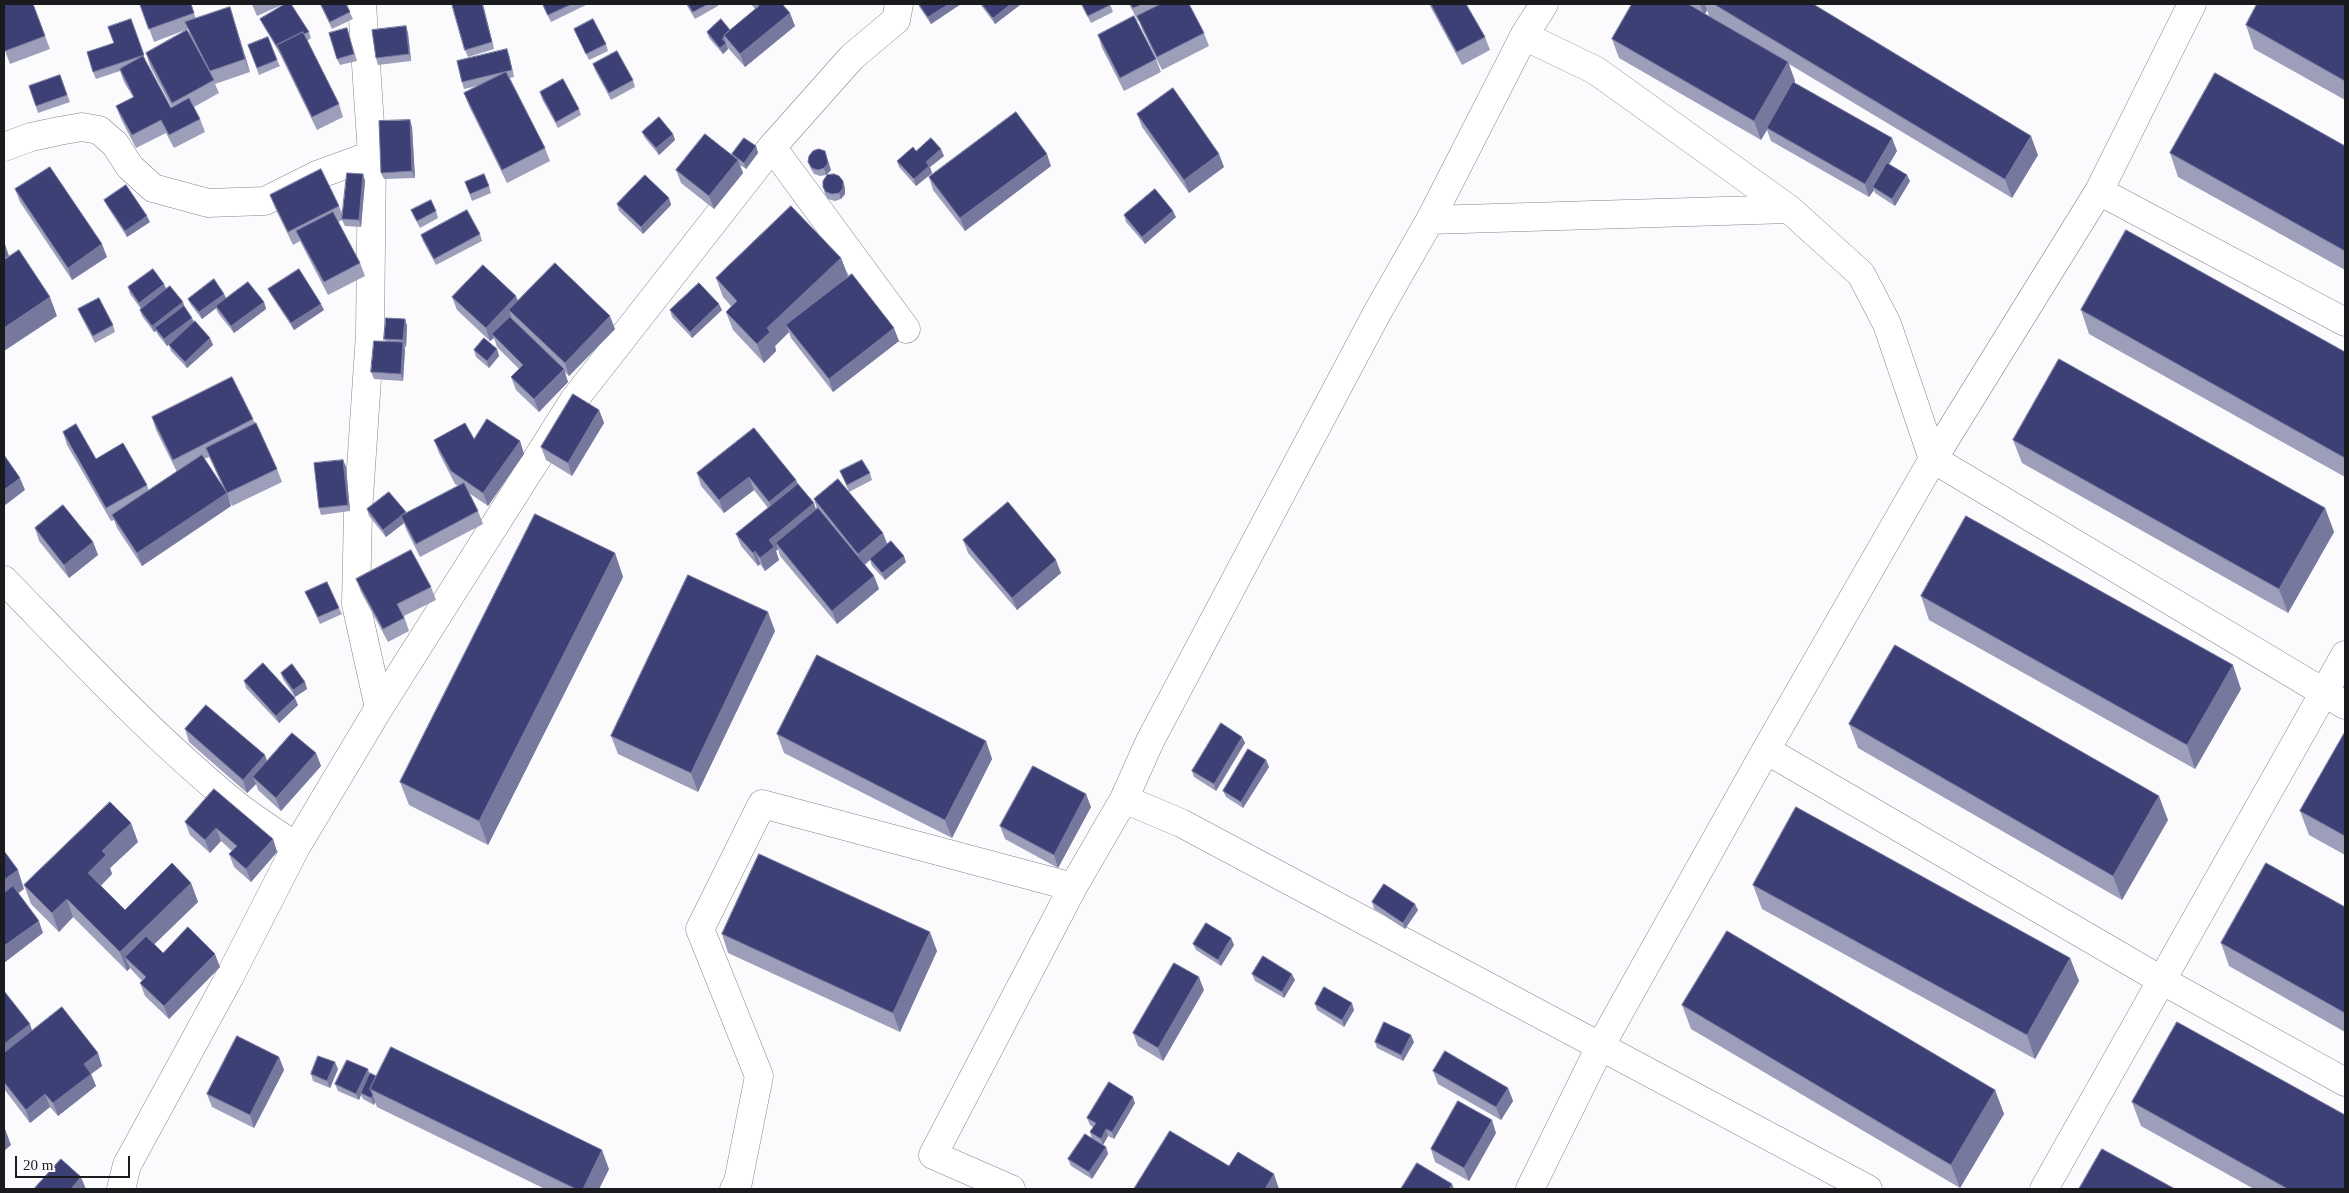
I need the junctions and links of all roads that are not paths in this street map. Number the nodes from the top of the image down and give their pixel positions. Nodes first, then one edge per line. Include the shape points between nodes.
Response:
1 (362, 4) edge
2 (1544, 4) edge
3 (2192, 4) edge
4 (894, 9) edge
5 (1524, 36) junction
6 (4, 147) edge
7 (772, 147) junction
8 (372, 155) junction
9 (2099, 190) junction
10 (1789, 209) junction
11 (1430, 220) junction
12 (2345, 322) edge
13 (906, 329) dead end
14 (1933, 460) junction
15 (4, 580) edge
16 (2345, 655) edge
17 (2335, 700) edge
18 (379, 708) junction
19 (1766, 750) junction
20 (1124, 799) junction
21 (296, 847) junction
22 (1073, 887) junction
23 (2163, 981) junction
24 (1601, 1046) junction
25 (2345, 1082) edge
26 (121, 1189) edge
27 (734, 1189) edge
28 (1011, 1189) edge
29 (1530, 1189) edge
30 (1868, 1189) edge
31 (2044, 1189) edge

1 - 8 street
2 - 5 street
3 - 9 street
4 - 7 street
5 - 10 street via 1594,70
5 - 11 street
6 - 8 street via 59,131 82,127 99,130 115,144 130,167 153,188 208,203 265,200 316,175
7 - 13 street
7 - 18 street via 574,400
8 - 18 street via 370,334 358,512 356,604
9 - 12 street
9 - 14 street
10 - 11 street
10 - 14 street via 1860,274 1887,324
11 - 20 street via 1377,313 1150,742
14 - 17 street
14 - 19 street
15 - 21 street via 176,754 235,805
16 - 17 street
17 - 23 street
18 - 21 street
19 - 23 street
19 - 24 street
20 - 22 street
20 - 24 street via 1181,823
21 - 26 street via 127,1165
22 - 27 street via 762,804 700,928 759,1076
22 - 28 street via 933,1154
23 - 25 street
23 - 31 street
24 - 29 street
24 - 30 street

